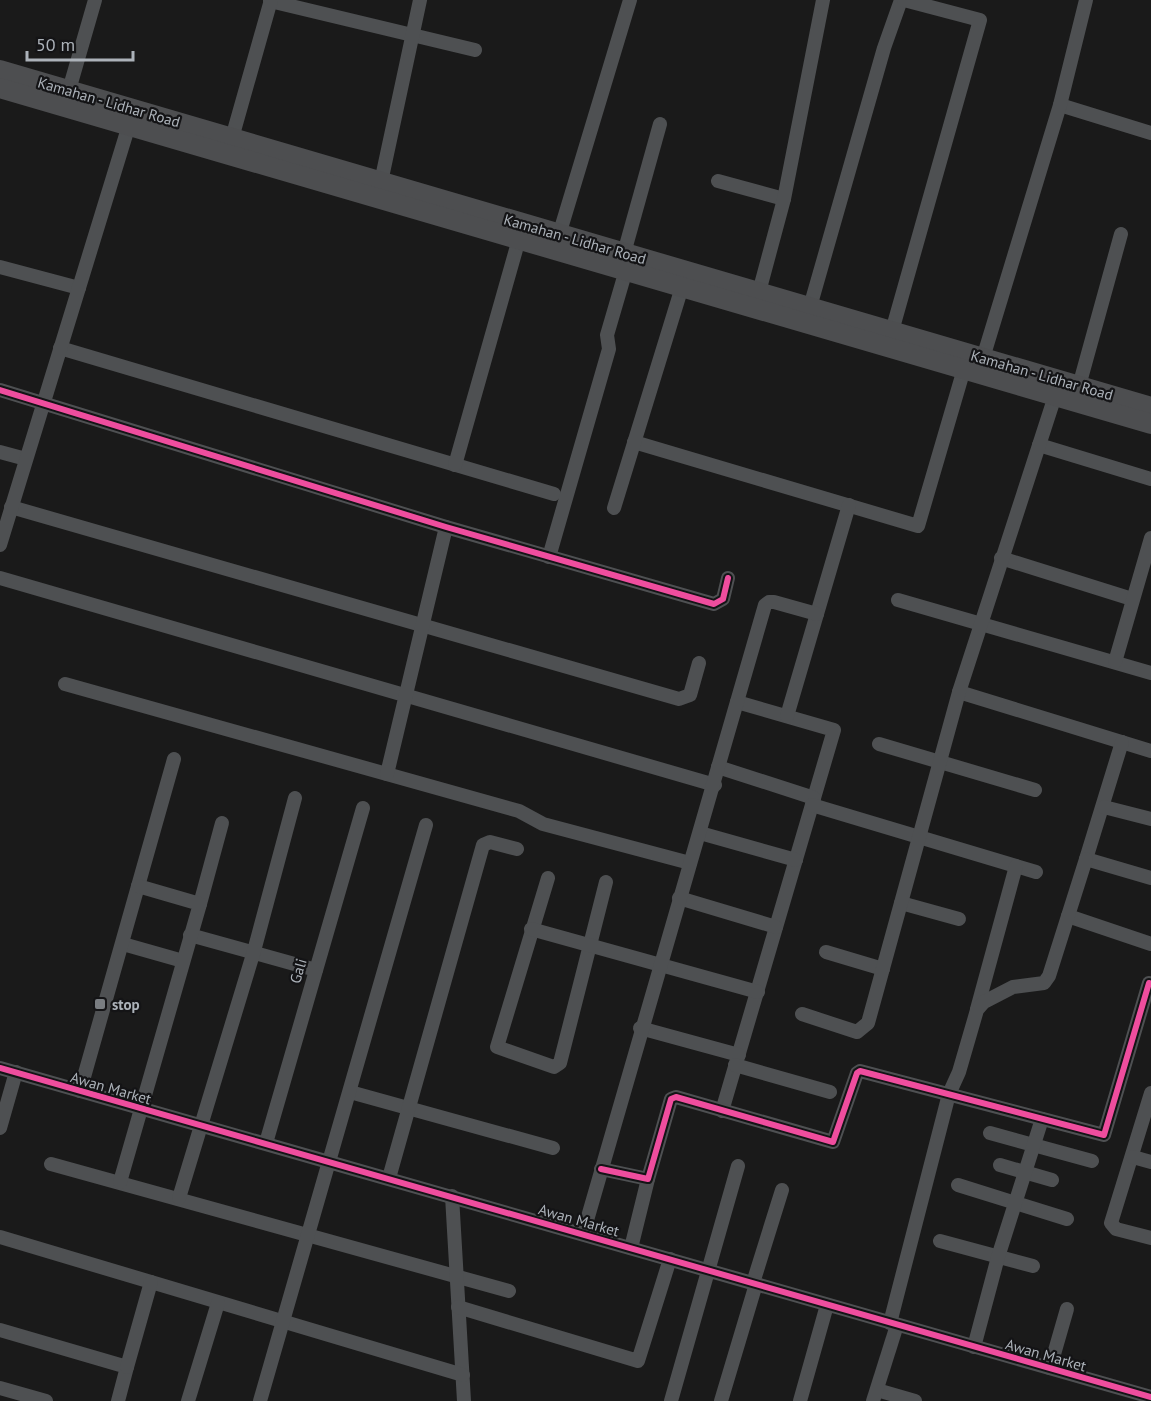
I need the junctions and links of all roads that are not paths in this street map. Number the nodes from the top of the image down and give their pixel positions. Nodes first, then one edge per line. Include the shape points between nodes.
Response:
1 (95, 0) edge
2 (420, 0) edge
3 (630, 0) edge
4 (823, 0) edge
5 (902, 0) edge
6 (1086, 0) edge
7 (270, 1) edge
8 (413, 36) junction
9 (475, 50) dead end
10 (0, 70) edge
11 (0, 88) edge
12 (69, 90) junction
13 (1060, 105) junction
14 (660, 124) dead end
15 (129, 125) junction
16 (1151, 133) edge
17 (232, 138) junction
18 (718, 181) dead end
19 (381, 182) junction
20 (784, 199) junction
21 (1121, 234) dead end
22 (559, 235) junction
23 (519, 239) junction
24 (625, 262) junction
25 (0, 267) edge
26 (682, 287) junction
27 (79, 288) junction
28 (759, 292) junction
29 (810, 307) junction
30 (892, 331) junction
31 (60, 348) junction
32 (983, 358) junction
33 (964, 369) junction
34 (1079, 386) junction
35 (0, 390) edge
36 (1055, 396) junction
37 (44, 402) junction
38 (1151, 407) edge
39 (1151, 424) edge
40 (634, 442) junction
41 (1039, 445) junction
42 (0, 452) edge
43 (26, 459) junction
44 (455, 465) junction
45 (1151, 479) edge
46 (554, 494) dead end
47 (849, 506) junction
48 (12, 507) junction
49 (614, 508) dead end
50 (446, 527) junction
51 (1151, 538) edge
52 (0, 545) edge
53 (549, 557) junction
54 (1001, 558) junction
55 (0, 578) edge
56 (728, 578) dead end
57 (1132, 599) junction
58 (898, 600) dead end
59 (817, 614) junction
60 (980, 623) junction
61 (422, 626) junction
62 (1115, 662) junction
63 (699, 663) dead end
64 (1151, 673) edge
65 (65, 684) dead end
66 (959, 692) junction
67 (406, 696) junction
68 (737, 702) junction
69 (787, 716) junction
70 (834, 730) junction
71 (849, 733) dead end
72 (1122, 742) junction
73 (879, 744) dead end
74 (1151, 751) edge
75 (174, 759) dead end
76 (939, 762) junction
77 (718, 767) junction
78 (387, 774) junction
79 (715, 784) junction
80 (1035, 790) dead end
81 (295, 798) dead end
82 (813, 802) junction
83 (1104, 807) junction
84 (363, 808) dead end
85 (1151, 819) edge
86 (222, 823) dead end
87 (426, 825) dead end
88 (700, 833) junction
89 (921, 837) junction
90 (517, 849) dead end
91 (1086, 859) junction
92 (796, 860) junction
93 (690, 863) junction
94 (1016, 867) junction
95 (1035, 872) dead end
96 (548, 878) dead end
97 (1151, 878) edge
98 (606, 882) dead end
99 (138, 885) junction
100 (679, 898) junction
101 (901, 903) junction
102 (200, 904) junction
103 (1068, 916) junction
104 (959, 919) dead end
105 (776, 927) junction
106 (531, 929) junction
107 (190, 935) junction
108 (123, 944) junction
109 (1151, 944) edge
110 (590, 945) junction
111 (254, 951) junction
112 (826, 951) dead end
113 (183, 961) junction
114 (660, 966) junction
115 (883, 969) junction
116 (316, 970) junction
117 (1149, 983) dead end
118 (758, 992) junction
119 (977, 1010) junction
120 (801, 1014) dead end
121 (640, 1028) junction
122 (737, 1060) junction
123 (0, 1068) edge
124 (16, 1072) junction
125 (80, 1092) junction
126 (350, 1092) junction
127 (830, 1092) dead end
128 (1151, 1093) edge
129 (948, 1094) junction
130 (142, 1110) junction
131 (409, 1110) junction
132 (722, 1111) junction
133 (1042, 1119) junction
134 (201, 1126) junction
135 (0, 1128) edge
136 (990, 1133) dead end
137 (266, 1143) junction
138 (1034, 1145) junction
139 (553, 1148) dead end
140 (1132, 1157) junction
141 (329, 1161) junction
142 (1092, 1161) dead end
143 (1151, 1162) edge
144 (51, 1164) dead end
145 (1000, 1165) dead end
146 (738, 1166) dead end
147 (601, 1169) junction
148 (1025, 1173) junction
149 (390, 1178) junction
150 (648, 1179) junction
151 (1052, 1180) dead end
152 (120, 1182) junction
153 (958, 1185) dead end
154 (782, 1190) dead end
155 (452, 1196) junction
156 (179, 1198) junction
157 (1016, 1201) junction
158 (1067, 1219) dead end
159 (309, 1233) junction
160 (583, 1234) junction
161 (0, 1237) edge
162 (1151, 1239) edge
163 (940, 1241) dead end
164 (631, 1248) junction
165 (998, 1257) junction
166 (670, 1259) junction
167 (1033, 1266) dead end
168 (709, 1271) junction
169 (457, 1276) junction
170 (151, 1282) junction
171 (754, 1284) junction
172 (509, 1291) dead end
173 (218, 1303) junction
174 (827, 1305) junction
175 (458, 1307) junction
176 (1067, 1309) dead end
177 (283, 1322) junction
178 (893, 1324) junction
179 (0, 1330) edge
180 (974, 1347) junction
181 (127, 1367) junction
182 (1050, 1368) junction
183 (463, 1376) junction
184 (0, 1388) edge
185 (875, 1395) edge
186 (1151, 1397) edge
187 (46, 1401) edge
188 (118, 1401) edge
189 (188, 1401) edge
190 (260, 1401) edge
191 (464, 1401) edge
192 (671, 1401) edge
193 (721, 1401) edge
194 (800, 1401) edge
195 (915, 1401) edge

1 - 12 street
2 - 8 street
3 - 22 street
4 - 20 street
5 - 29 street via 884,48
5 - 30 street via 980,21
6 - 13 street
7 - 8 street
7 - 17 street
8 - 9 street
8 - 19 street
10 - 12 main road, Kamahan - Lidhar Road
11 - 15 main road, Kamahan - Lidhar Road
12 - 17 main road, Kamahan - Lidhar Road
13 - 16 street
13 - 32 street
14 - 24 street
15 - 23 main road, Kamahan - Lidhar Road
15 - 27 street
17 - 19 main road, Kamahan - Lidhar Road
18 - 20 street
19 - 22 main road, Kamahan - Lidhar Road
20 - 28 street
21 - 34 street
22 - 24 main road, Kamahan - Lidhar Road
23 - 24 main road, Kamahan - Lidhar Road
23 - 44 street
24 - 26 main road, Kamahan - Lidhar Road
24 - 28 main road, Kamahan - Lidhar Road
24 - 53 street via 607,334 609,349
25 - 27 street
26 - 33 main road, Kamahan - Lidhar Road
26 - 40 street
27 - 31 street
28 - 29 main road, Kamahan - Lidhar Road
29 - 30 main road, Kamahan - Lidhar Road
30 - 32 main road, Kamahan - Lidhar Road
31 - 37 street
31 - 44 street
32 - 34 main road, Kamahan - Lidhar Road
33 - 36 main road, Kamahan - Lidhar Road
33 - 47 street via 918,526
34 - 38 main road, Kamahan - Lidhar Road
35 - 37 street
36 - 39 main road, Kamahan - Lidhar Road
36 - 41 street
37 - 43 street
37 - 50 street
40 - 47 street
40 - 49 street
41 - 45 street
41 - 54 street
42 - 43 street
43 - 48 street
44 - 46 street
47 - 59 street
48 - 52 street
48 - 61 street
50 - 53 street
50 - 61 street
51 - 57 street
53 - 56 street via 714,604 723,599
54 - 57 street
54 - 60 street
55 - 67 street
57 - 62 street
58 - 60 street
59 - 68 street via 769,602
59 - 69 street
60 - 62 street
60 - 66 street
61 - 63 street via 680,699 690,695
61 - 67 street
62 - 64 street
65 - 78 street
66 - 72 street
66 - 76 street
67 - 78 street
67 - 79 street
68 - 69 street
68 - 77 street
69 - 70 street
70 - 71 street
70 - 82 street
72 - 74 street
72 - 83 street
73 - 76 street
75 - 99 street
76 - 80 street
76 - 89 street
77 - 79 street
77 - 82 street
78 - 93 street via 519,811 543,824
79 - 88 street
81 - 111 street
82 - 89 street
82 - 92 street
83 - 85 street
83 - 91 street
84 - 116 street, Gali
86 - 102 street
87 - 126 street
88 - 92 street
88 - 93 street
89 - 94 street
89 - 101 street
90 - 131 street via 490,842 483,845
91 - 97 street
91 - 103 street
92 - 105 street
93 - 100 street
94 - 95 street
94 - 119 street
96 - 106 street
98 - 110 street
99 - 102 street
99 - 108 street
100 - 105 street
100 - 114 street
101 - 104 street
101 - 115 street
102 - 107 street
103 - 109 street
103 - 119 street via 1044,983 1013,987
105 - 118 street
106 - 110 street
106 - 110 street via 497,1047 554,1067 560,1063
107 - 111 street
107 - 113 street
108 - 113 street
108 - 125 street
110 - 114 street
111 - 116 street
111 - 134 street
112 - 115 street
113 - 130 street
114 - 118 street
114 - 121 street
115 - 120 street via 864,1029 858,1032
116 - 137 street, Gali
117 - 133 street via 1106,1133 1101,1135
118 - 122 street
119 - 129 street via 959,1072
121 - 122 street
121 - 147 street
122 - 127 street
122 - 132 street
123 - 124 street, Awan Market
124 - 125 street, Awan Market
124 - 135 street
125 - 130 street, Awan Market
126 - 131 street
126 - 141 street
128 - 140 street
129 - 132 street via 860,1071 833,1142
129 - 133 street
129 - 178 street
130 - 134 street, Awan Market
130 - 152 street
131 - 139 street
131 - 149 street
132 - 150 street via 676,1097 671,1099
133 - 138 street
134 - 137 street, Awan Market
134 - 156 street
136 - 138 street
137 - 141 street, Awan Market
138 - 142 street
138 - 148 street
140 - 143 street
140 - 162 street via 1112,1223 1116,1229
141 - 149 street, Awan Market
141 - 159 street
144 - 152 street
145 - 148 street
146 - 168 street
147 - 150 street
147 - 160 street
148 - 151 street
148 - 157 street
149 - 155 street, Awan Market
150 - 164 street
152 - 156 street
153 - 157 street
154 - 171 street
155 - 160 street, Awan Market
155 - 169 street
156 - 159 street
157 - 158 street
157 - 165 street
159 - 169 street
159 - 177 street
160 - 164 street, Awan Market
161 - 170 street
163 - 165 street
164 - 166 street, Awan Market
165 - 167 street
165 - 180 street
166 - 168 street, Awan Market
166 - 175 street via 638,1361
168 - 171 street, Awan Market
168 - 192 street
169 - 172 street
169 - 175 street
170 - 173 street
170 - 181 street
171 - 174 street, Awan Market
171 - 193 street
173 - 177 street
173 - 189 street
174 - 178 street, Awan Market
174 - 194 street
175 - 183 street
176 - 182 street
177 - 183 street
177 - 190 street
178 - 180 street, Awan Market
178 - 185 street
179 - 181 street
180 - 182 street, Awan Market
181 - 188 street
182 - 186 street, Awan Market
183 - 191 street
184 - 187 street
185 - 195 street

